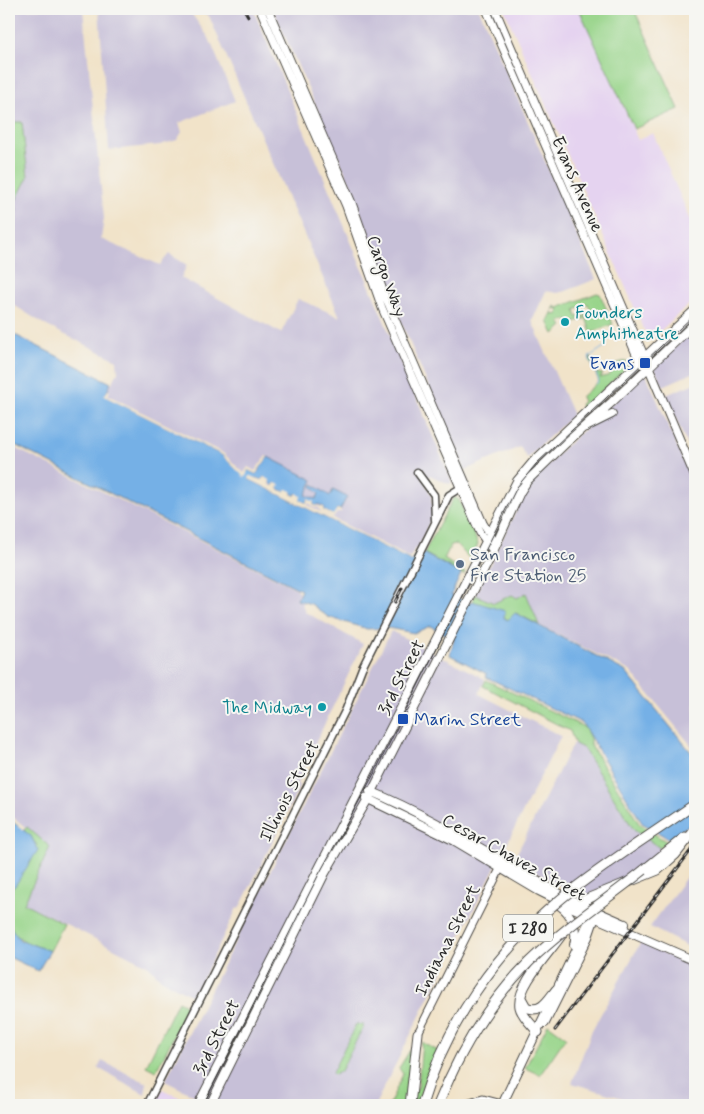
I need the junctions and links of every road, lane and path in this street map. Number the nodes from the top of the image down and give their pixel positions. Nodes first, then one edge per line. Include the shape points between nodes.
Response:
1 (260, 9) edge
2 (268, 9) edge
3 (486, 9) edge
4 (494, 9) edge
5 (518, 72) junction
6 (695, 310) edge
7 (695, 323) edge
8 (642, 358) junction
9 (648, 368) junction
10 (612, 414) dead end
11 (579, 430) junction
12 (417, 472) dead end
13 (695, 476) edge
14 (460, 487) junction
15 (435, 523) junction
16 (487, 539) junction
17 (494, 548) junction
18 (361, 787) junction
19 (357, 795) junction
20 (370, 796) junction
21 (695, 804) edge
22 (695, 830) edge
23 (503, 864) junction
24 (611, 889) junction
25 (538, 891) junction
26 (578, 903) junction
27 (594, 915) junction
28 (619, 927) junction
29 (563, 934) junction
30 (588, 937) junction
31 (572, 954) junction
32 (685, 956) junction
33 (695, 961) edge
34 (556, 990) junction
35 (521, 997) junction
36 (538, 1032) junction
37 (418, 1033) joint
38 (473, 1104) edge
39 (147, 1105) edge
40 (198, 1105) edge
41 (210, 1105) edge
42 (410, 1105) edge
43 (422, 1105) edge
44 (438, 1105) edge
45 (501, 1105) edge

1 - 14 main road, Cargo Way via 346,206 378,299
2 - 14 main road, Cargo Way via 352,204 384,296
3 - 5 main road, Evans Avenue
4 - 5 main road, Evans Avenue
5 - 8 main road, Evans Avenue
6 - 8 main road, 3rd Street
7 - 9 main road, 3rd Street
8 - 9 main road, Evans Avenue
8 - 16 main road, 3rd Street via 524,473
9 - 11 main road, 3rd Street
9 - 13 main road, Evans Avenue
10 - 11 main road
11 - 17 main road, 3rd Street via 524,486
12 - 15 street via 434,495
14 - 15 street, Illinois Street via 449,495
14 - 16 main road, Cargo Way
15 - 39 street, Illinois Street via 362,668 346,709
16 - 17 main road, Cargo Way
16 - 18 main road, 3rd Street
17 - 20 main road, 3rd Street
18 - 19 main road, 3rd Street
18 - 20 main road, Cesar Chavez Street
19 - 20 main road, Cesar Chavez Street
19 - 40 main road, 3rd Street
20 - 23 main road, Cesar Chavez Street via 414,810
20 - 41 main road, 3rd Street via 326,873
21 - 43 highway, I 280, bridge via 575,888 548,909 511,947 487,975 458,1020 442,1051
22 - 24 highway via 676,855 649,875
22 - 29 highway, I 280, bridge
23 - 25 main road, Cesar Chavez Street
23 - 26 main road, Cesar Chavez Street
23 - 37 main road, Indiana Street
24 - 26 highway
24 - 27 highway via 601,899
25 - 27 main road, Cesar Chavez Street
25 - 31 main road via 563,908 571,918 576,933
26 - 27 main road, Cesar Chavez Street
27 - 28 main road, Cesar Chavez Street
27 - 30 main road
27 - 31 main road
27 - 32 main road, Cesar Chavez Street via 668,944
28 - 30 main road via 596,926
28 - 32 main road, Cesar Chavez Street
29 - 35 highway via 528,978
29 - 44 highway, I 280, bridge via 516,976 483,1018 459,1057
30 - 36 main road via 543,1028
31 - 34 main road
32 - 33 main road, Cesar Chavez Street
34 - 35 highway via 544,1006 534,1010 526,1007
34 - 36 main road
35 - 36 highway via 523,1013
36 - 45 main road
37 - 42 highway
38 - 45 highway via 483,1100

